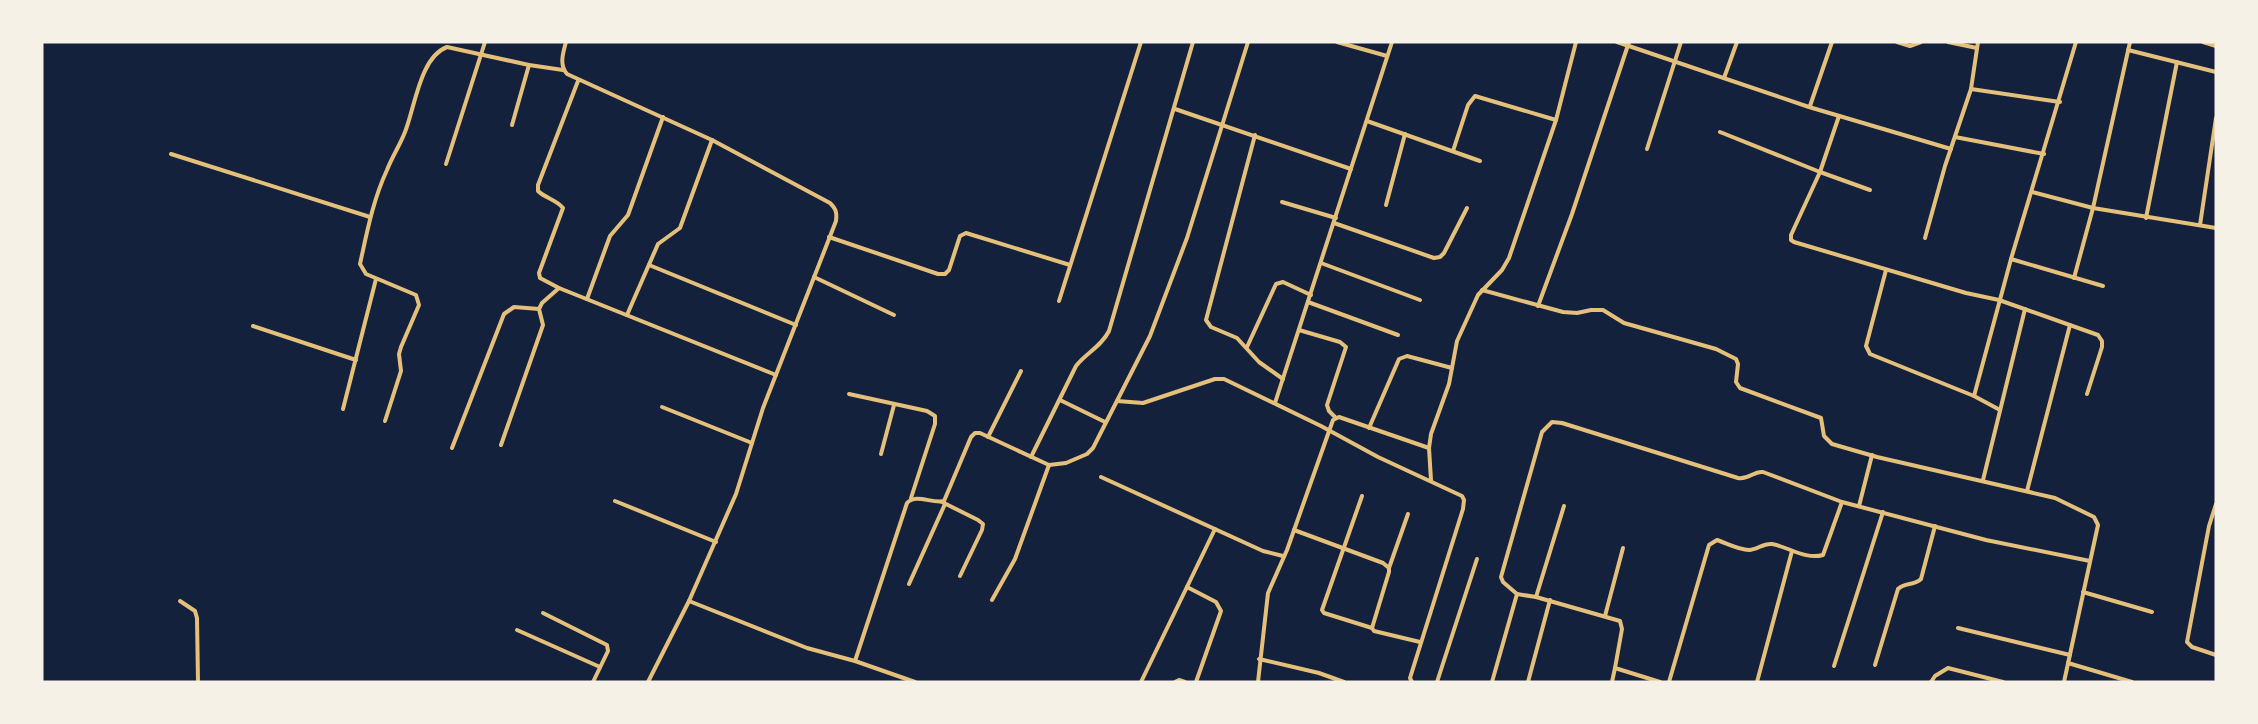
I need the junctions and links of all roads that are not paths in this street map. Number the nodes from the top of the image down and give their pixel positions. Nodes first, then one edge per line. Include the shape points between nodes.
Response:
1 (485, 42) edge
2 (566, 42) edge
3 (1141, 42) edge
4 (1193, 42) edge
5 (1248, 42) edge
6 (1337, 42) edge
7 (1392, 42) edge
8 (1576, 42) edge
9 (1617, 42) edge
10 (1681, 42) edge
11 (1737, 42) edge
12 (1832, 42) edge
13 (1897, 42) edge
14 (1921, 42) edge
15 (1948, 42) edge
16 (1978, 42) edge
17 (2076, 42) edge
18 (2130, 42) edge
19 (2203, 42) edge
20 (1629, 44) edge
21 (446, 45) edge
22 (2216, 46) edge
23 (1977, 48) junction
24 (2128, 50) junction
25 (482, 54) junction
26 (1387, 56) junction
27 (1675, 62) junction
28 (2177, 62) junction
29 (528, 65) junction
30 (563, 70) junction
31 (2216, 72) edge
32 (1724, 78) junction
33 (578, 81) junction
34 (1971, 89) junction
35 (2060, 102) junction
36 (1809, 106) junction
37 (1175, 109) junction
38 (1839, 116) junction
39 (663, 117) junction
40 (2216, 118) edge
41 (1556, 120) junction
42 (1367, 121) junction
43 (1223, 123) junction
44 (512, 124) dead end
45 (1720, 132) dead end
46 (1405, 134) junction
47 (1255, 135) junction
48 (1955, 137) junction
49 (712, 140) junction
50 (1647, 149) dead end
51 (1951, 149) junction
52 (1453, 151) junction
53 (171, 154) dead end
54 (2044, 154) junction
55 (1480, 161) dead end
56 (446, 164) dead end
57 (1351, 169) junction
58 (1820, 171) junction
59 (1870, 190) dead end
60 (2032, 192) junction
61 (1282, 202) dead end
62 (1386, 205) dead end
63 (1467, 208) dead end
64 (2093, 208) junction
65 (370, 217) junction
66 (1336, 218) junction
67 (2146, 218) junction
68 (1334, 223) junction
69 (2200, 225) junction
70 (2216, 228) edge
71 (829, 237) junction
72 (1925, 238) dead end
73 (2011, 259) junction
74 (1321, 262) junction
75 (649, 265) junction
76 (1070, 266) junction
77 (1886, 270) junction
78 (814, 277) junction
79 (2074, 278) junction
80 (376, 279) junction
81 (2103, 286) dead end
82 (560, 288) junction
83 (1482, 290) junction
84 (1311, 295) junction
85 (587, 299) junction
86 (1420, 300) dead end
87 (1999, 300) junction
88 (1059, 301) dead end
89 (1308, 302) junction
90 (1538, 306) junction
91 (539, 309) junction
92 (2025, 309) junction
93 (627, 315) junction
94 (894, 315) dead end
95 (796, 325) junction
96 (2070, 325) junction
97 (253, 326) dead end
98 (1299, 330) junction
99 (1398, 335) dead end
100 (1247, 347) junction
101 (356, 360) junction
102 (1452, 368) junction
103 (1021, 371) dead end
104 (776, 375) junction
105 (1283, 380) junction
106 (849, 394) dead end
107 (2087, 394) dead end
108 (1974, 396) junction
109 (1060, 400) junction
110 (1116, 400) junction
111 (1275, 403) junction
112 (894, 405) junction
113 (662, 407) dead end
114 (343, 409) dead end
115 (2000, 410) junction
116 (1336, 418) junction
117 (386, 421) dead end
118 (1105, 422) junction
119 (1370, 428) junction
120 (1329, 431) junction
121 (988, 437) junction
122 (752, 443) junction
123 (501, 445) dead end
124 (452, 448) dead end
125 (1429, 448) junction
126 (881, 454) dead end
127 (1872, 455) junction
128 (1031, 456) junction
129 (1049, 465) junction
130 (1101, 477) dead end
131 (1431, 480) junction
132 (1983, 480) junction
133 (2027, 491) junction
134 (1362, 496) dead end
135 (910, 499) junction
136 (615, 501) dead end
137 (1842, 501) junction
138 (943, 503) junction
139 (2216, 504) edge
140 (1564, 506) dead end
141 (1858, 506) junction
142 (1883, 512) junction
143 (1408, 514) dead end
144 (1935, 526) junction
145 (1215, 529) junction
146 (1294, 530) junction
147 (716, 542) junction
148 (1342, 548) junction
149 (1623, 548) dead end
150 (1792, 551) junction
151 (1284, 556) junction
152 (1477, 559) dead end
153 (2090, 561) junction
154 (1389, 568) junction
155 (960, 576) dead end
156 (909, 584) dead end
157 (1187, 587) junction
158 (2083, 592) junction
159 (1517, 594) junction
160 (1536, 597) junction
161 (992, 600) dead end
162 (1550, 600) junction
163 (180, 601) dead end
164 (689, 601) junction
165 (2152, 612) dead end
166 (543, 613) dead end
167 (1605, 616) junction
168 (1372, 628) junction
169 (1958, 628) dead end
170 (517, 630) dead end
171 (1420, 642) junction
172 (2070, 655) junction
173 (2216, 655) edge
174 (1260, 659) junction
175 (855, 661) junction
176 (2068, 663) junction
177 (1875, 665) dead end
178 (1834, 666) dead end
179 (600, 667) junction
180 (1615, 668) junction
181 (198, 682) edge
182 (592, 682) edge
183 (648, 682) edge
184 (915, 682) edge
185 (1140, 682) edge
186 (1175, 682) edge
187 (1185, 682) edge
188 (1196, 682) edge
189 (1257, 682) edge
190 (1344, 682) edge
191 (1412, 682) edge
192 (1437, 682) edge
193 (1492, 682) edge
194 (1528, 682) edge
195 (1612, 682) edge
196 (1660, 682) edge
197 (1669, 682) edge
198 (1756, 682) edge
199 (1931, 682) edge
200 (2003, 682) edge
201 (2064, 682) edge
202 (2132, 682) edge

1 - 25 street
2 - 30 street
3 - 76 street
4 - 37 street
5 - 43 street
6 - 26 street
7 - 26 street
8 - 41 street
9 - 20 street
10 - 27 street
11 - 32 street
12 - 36 street
13 - 14 street via 1910,46
15 - 23 street
16 - 23 street
17 - 35 street
18 - 24 street
19 - 22 street
20 - 27 street
20 - 90 street
21 - 25 street
21 - 65 street via 428,63
23 - 34 street
24 - 28 street
24 - 64 street
25 - 29 street
25 - 56 street
26 - 42 street
27 - 32 street
27 - 50 street
28 - 31 street
28 - 67 street
29 - 30 street
29 - 44 street
30 - 33 street
32 - 36 street
33 - 39 street
33 - 82 street via 538,188 563,208 539,275
34 - 35 street
34 - 48 street
35 - 54 street
36 - 38 street
37 - 43 street
37 - 109 street via 1109,331 1101,344 1076,366
38 - 51 street
38 - 58 street
39 - 49 street
39 - 85 street via 628,215 610,236
40 - 69 street
41 - 52 street via 1475,96 1468,105
41 - 83 street via 1509,258
42 - 46 street
42 - 57 street
43 - 47 street
43 - 110 street via 1187,238 1150,336
45 - 58 street
46 - 52 street
46 - 62 street
47 - 57 street
47 - 100 street via 1205,317 1211,327 1237,338
48 - 51 street
48 - 54 street
49 - 71 street via 830,203 837,213
49 - 75 street via 680,228 660,241
51 - 72 street
52 - 55 street
53 - 65 street
54 - 60 street
57 - 66 street
58 - 59 street
58 - 77 street via 1791,240
60 - 64 street
60 - 73 street
61 - 66 street
63 - 68 street via 1444,253 1434,258
64 - 67 street
64 - 79 street
65 - 80 street via 360,264 363,272
66 - 68 street
67 - 69 street
68 - 74 street
69 - 70 street
71 - 76 street via 938,274 949,270 960,236 966,234
71 - 78 street
73 - 79 street
73 - 87 street
74 - 84 street
74 - 86 street
75 - 93 street
75 - 95 street
76 - 88 street
77 - 87 street
77 - 108 street via 1867,351
78 - 94 street
78 - 95 street
79 - 81 street
80 - 101 street
80 - 117 street via 416,295 419,304 399,354 401,371
82 - 85 street
82 - 91 street
83 - 90 street
83 - 102 street via 1457,341
84 - 89 street
84 - 100 street via 1283,282 1276,284
85 - 93 street
87 - 92 street
87 - 108 street
89 - 98 street
89 - 99 street
90 - 127 street via 1577,313 1603,310 1624,323 1716,349 1736,359 1736,382 1740,388 1821,418 1824,436 1832,444
91 - 123 street via 543,325
91 - 124 street via 513,307 504,314
92 - 96 street
92 - 115 street
93 - 104 street
95 - 104 street
96 - 107 street via 2098,335 2102,341
96 - 133 street
97 - 101 street
98 - 105 street
98 - 116 street via 1346,347 1327,405
100 - 105 street
101 - 114 street
102 - 119 street via 1407,356 1399,359
102 - 125 street
103 - 121 street
104 - 122 street
105 - 111 street
106 - 112 street
108 - 115 street
109 - 118 street
109 - 128 street
110 - 111 street via 1143,403 1220,379
110 - 118 street
111 - 120 street
112 - 126 street
112 - 135 street via 935,416
113 - 122 street
115 - 132 street
116 - 119 street
116 - 120 street
118 - 129 street via 1090,452 1062,465
119 - 125 street
120 - 131 street via 1378,458
120 - 146 street
121 - 128 street
121 - 138 street via 975,433 971,437
122 - 147 street
125 - 131 street
127 - 132 street
127 - 141 street
128 - 129 street
129 - 161 street via 1015,559
130 - 145 street
131 - 171 street via 1462,496 1464,505
132 - 133 street
133 - 153 street via 2055,498 2094,517 2098,525
134 - 148 street
135 - 138 street
135 - 175 street
136 - 147 street
137 - 141 street
137 - 150 street via 1823,555 1814,557
137 - 159 street via 1763,472 1738,478 1552,422 1542,432 1501,577
138 - 155 street via 982,524
138 - 156 street
139 - 173 street via 2187,642
140 - 160 street
141 - 142 street
142 - 144 street
142 - 178 street
143 - 154 street
144 - 153 street
144 - 177 street via 1922,579 1898,589
145 - 151 street
145 - 157 street
146 - 148 street
146 - 151 street
147 - 164 street
148 - 154 street
148 - 168 street via 1322,612
149 - 167 street
150 - 197 street via 1766,544 1745,550 1713,541
150 - 198 street
151 - 174 street via 1265,603
152 - 192 street
153 - 158 street
154 - 168 street
157 - 185 street
157 - 188 street via 1216,602 1221,612
158 - 165 street
158 - 172 street
159 - 160 street
159 - 193 street
160 - 162 street
162 - 167 street
162 - 194 street
163 - 181 street via 195,611 197,618
164 - 175 street via 807,648
164 - 183 street
166 - 179 street via 607,645
167 - 180 street via 1622,625
168 - 171 street
169 - 172 street
170 - 179 street
171 - 191 street
172 - 176 street
174 - 189 street
174 - 190 street
175 - 184 street
176 - 201 street
176 - 202 street
179 - 182 street
180 - 195 street
180 - 196 street
186 - 187 street
199 - 200 street via 1953,668

